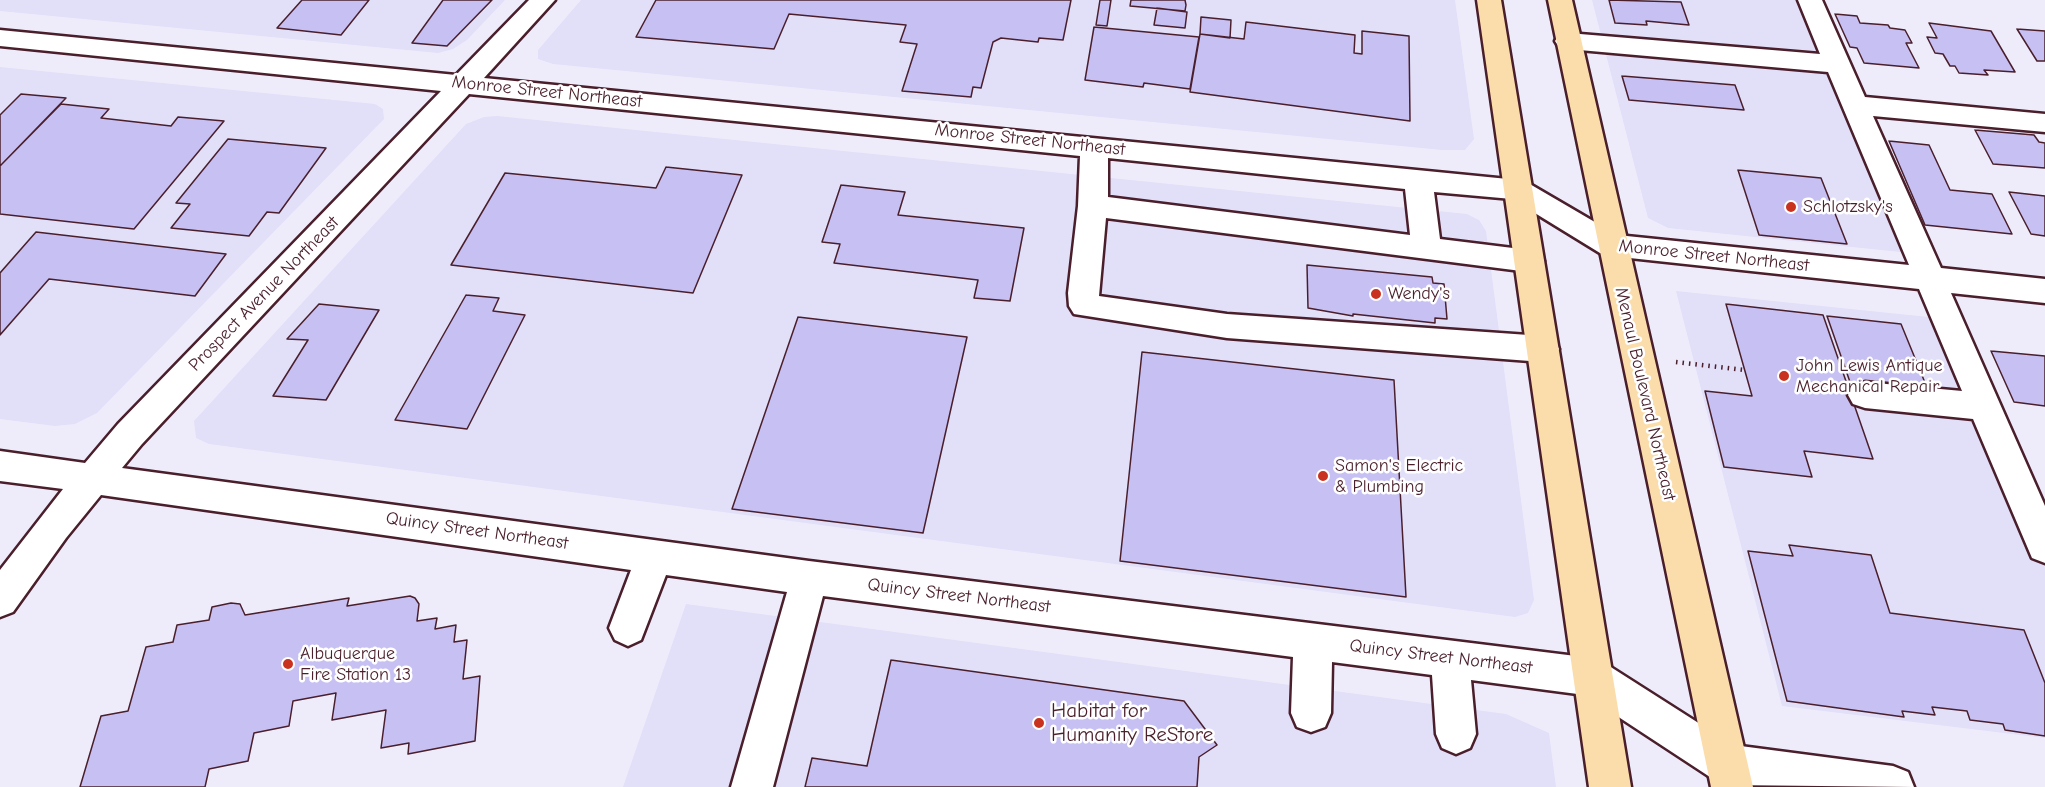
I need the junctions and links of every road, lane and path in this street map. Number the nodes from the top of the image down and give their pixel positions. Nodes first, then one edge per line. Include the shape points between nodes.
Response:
1 (543, 0) edge
2 (1489, 0) edge
3 (1560, 0) edge
4 (1810, 0) edge
5 (0, 38) edge
6 (1568, 41) junction
7 (1837, 64) junction
8 (465, 83) junction
9 (1855, 105) junction
10 (2045, 123) edge
11 (1094, 147) junction
12 (1418, 180) junction
13 (1518, 189) junction
14 (1093, 206) junction
15 (1611, 245) junction
16 (1426, 247) junction
17 (1529, 261) junction
18 (1928, 278) junction
19 (2045, 291) edge
20 (1542, 349) junction
21 (1676, 362) dead end
22 (1744, 370) dead end
23 (1865, 395) dead end
24 (1984, 407) junction
25 (0, 466) edge
26 (92, 478) junction
27 (2036, 507) edge
28 (2045, 547) edge
29 (655, 555) junction
30 (809, 578) junction
31 (0, 600) edge
32 (628, 628) dead end
33 (1313, 641) junction
34 (1450, 658) junction
35 (1592, 677) junction
36 (1311, 713) dead end
37 (1456, 734) dead end
38 (1729, 776) edge
39 (1882, 786) edge
40 (752, 787) edge
41 (1610, 787) edge

1 - 8 street, Prospect Avenue Northeast
2 - 13 main road
3 - 6 main road, Menaul Boulevard Northeast
4 - 7 street
5 - 8 street, Monroe Street Northeast
6 - 7 street
6 - 15 main road, Menaul Boulevard Northeast
7 - 9 street
8 - 11 street, Monroe Street Northeast
8 - 26 street, Prospect Avenue Northeast
9 - 10 street
9 - 18 street
11 - 12 street, Monroe Street Northeast
11 - 14 street
12 - 13 street, Monroe Street Northeast
12 - 16 street
13 - 15 street, Monroe Street Northeast
13 - 17 main road
14 - 16 street
14 - 20 street via 1083,293 1085,306 1227,326
15 - 18 street, Monroe Street Northeast
15 - 38 main road, Menaul Boulevard Northeast
16 - 17 street
17 - 20 main road
18 - 19 street, Monroe Street Northeast
18 - 24 street
20 - 35 main road
21 - 22 path
23 - 24 street
24 - 27 street
25 - 26 street, Quincy Street Northeast
26 - 29 street, Quincy Street Northeast
26 - 31 street, Prospect Avenue Northeast
27 - 28 street
29 - 30 street, Quincy Street Northeast
29 - 32 street
30 - 33 street, Quincy Street Northeast
30 - 40 street
33 - 34 street, Quincy Street Northeast
33 - 36 street
34 - 35 street, Quincy Street Northeast
34 - 37 street
35 - 38 street, Quincy Street Northeast
35 - 41 main road
38 - 39 street, Quincy Street Northeast

